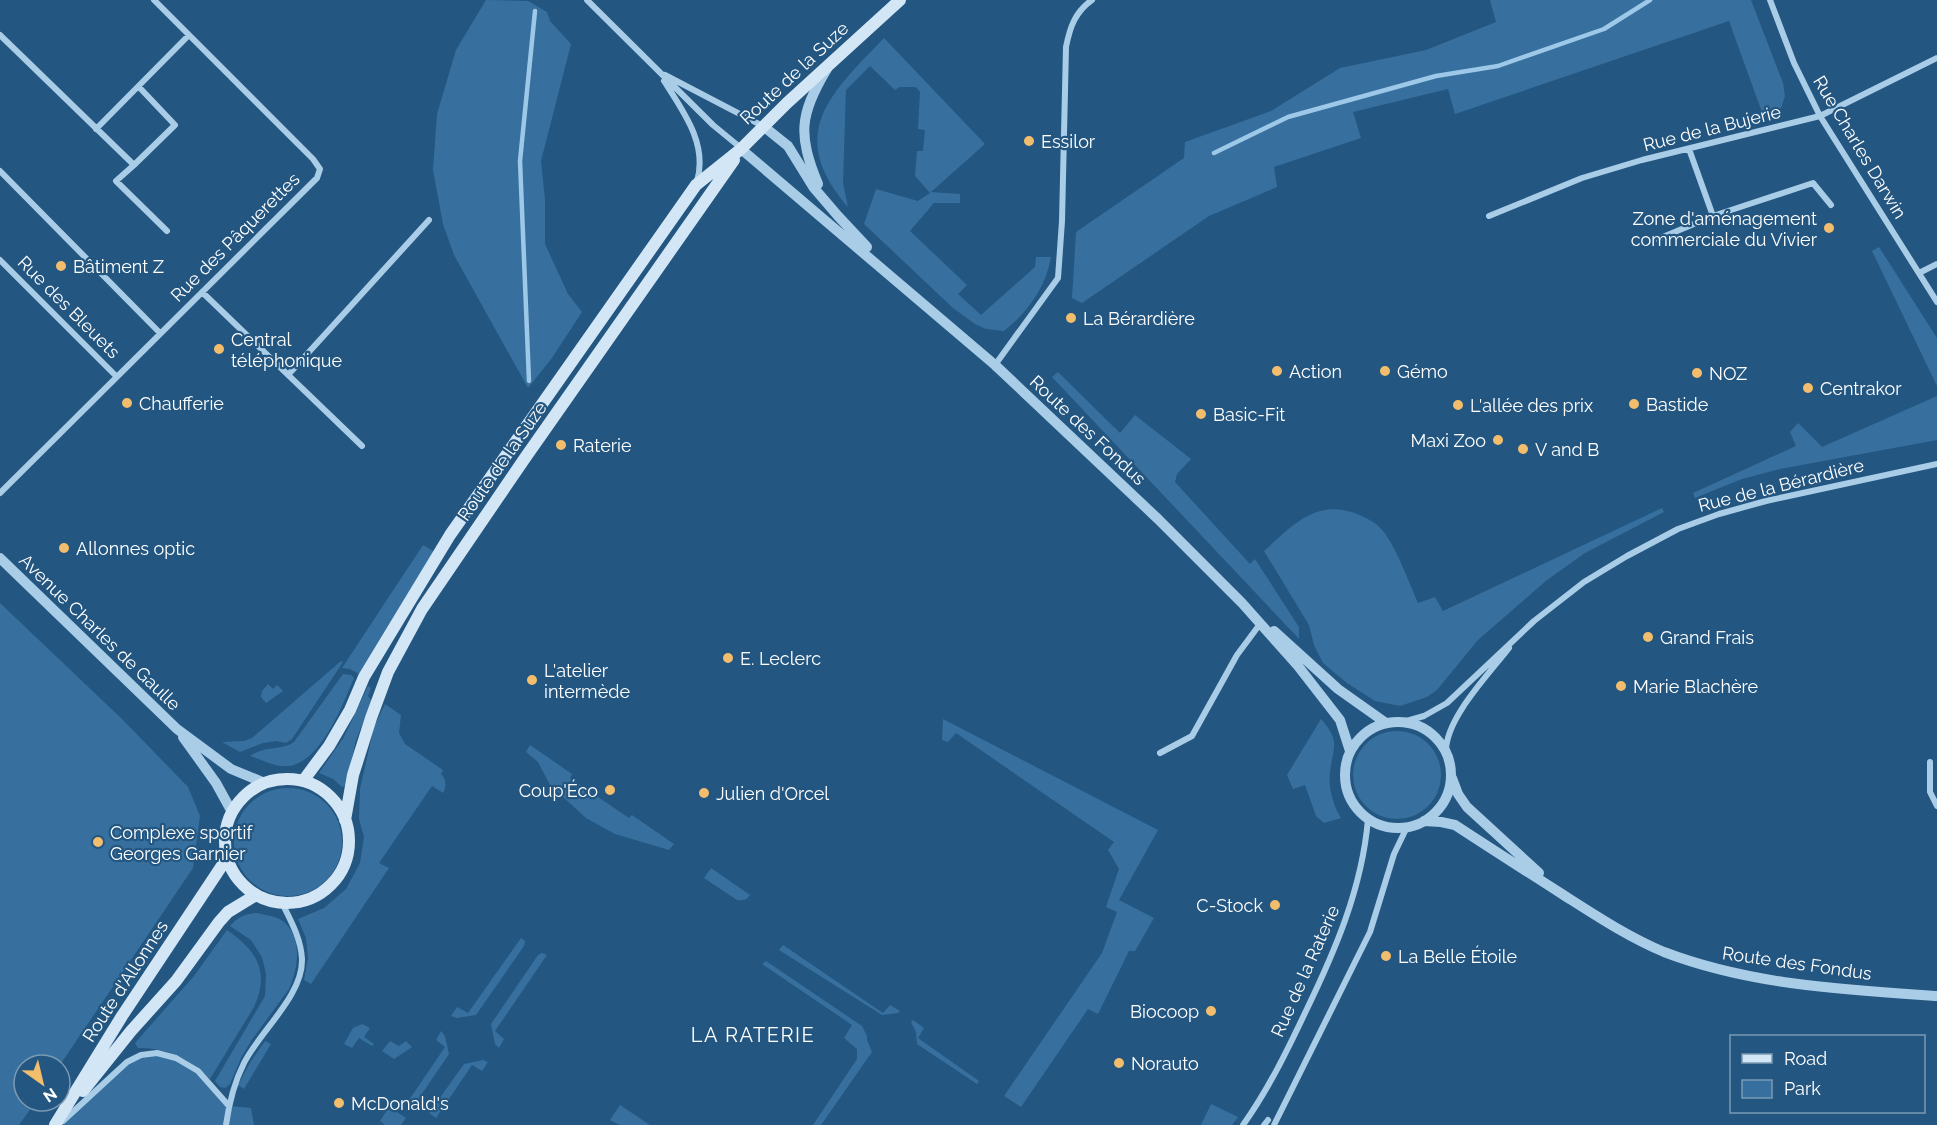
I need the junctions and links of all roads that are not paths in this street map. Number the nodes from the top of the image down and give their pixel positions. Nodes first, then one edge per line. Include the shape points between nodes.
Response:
1 (154, 0) edge
2 (587, 0) edge
3 (900, 0) edge
4 (1092, 0) edge
5 (1770, 0) edge
6 (0, 35) edge
7 (189, 35) junction
8 (1937, 58) edge
9 (833, 60) junction
10 (659, 72) junction
11 (140, 87) junction
12 (1820, 116) junction
13 (763, 126) junction
14 (96, 129) junction
15 (741, 149) junction
16 (1689, 149) junction
17 (134, 165) junction
18 (0, 171) edge
19 (696, 185) junction
20 (825, 201) junction
21 (1831, 204) dead end
22 (1489, 216) dead end
23 (1713, 216) junction
24 (429, 220) dead end
25 (167, 231) dead end
26 (1658, 239) dead end
27 (0, 260) edge
28 (1937, 264) edge
29 (1919, 273) junction
30 (905, 286) junction
31 (202, 292) junction
32 (1937, 302) edge
33 (160, 333) junction
34 (995, 365) junction
35 (288, 375) junction
36 (116, 376) junction
37 (362, 446) dead end
38 (1937, 464) edge
39 (0, 493) edge
40 (0, 558) edge
41 (1242, 603) junction
42 (1260, 624) junction
43 (1521, 633) junction
44 (1402, 722) junction
45 (1386, 723) junction
46 (177, 729) junction
47 (1350, 751) junction
48 (1446, 752) junction
49 (1160, 753) dead end
50 (1930, 762) dead end
51 (1451, 776) junction
52 (303, 781) junction
53 (265, 783) junction
54 (1937, 806) edge
55 (232, 812) junction
56 (1368, 819) junction
57 (345, 820) junction
58 (1424, 821) junction
59 (1407, 827) junction
60 (227, 858) junction
61 (1562, 894) junction
62 (256, 895) junction
63 (282, 903) junction
64 (1937, 996) edge
65 (229, 1106) junction
66 (1269, 1123) edge
67 (56, 1125) edge
68 (226, 1125) edge
69 (1243, 1125) edge

1 - 7 street, Rue des Pâquerettes
2 - 10 street
3 - 9 main road, Route de la Suze
4 - 34 street via 1070,26 1066,46 1058,278
5 - 12 street, Rue Charles Darwin
6 - 14 street
7 - 11 street
7 - 31 street, Rue des Pâquerettes via 320,169 317,178
8 - 12 street, Rue de la Bujerie
9 - 13 main road, Route de la Suze
9 - 20 street, Route des Fondus via 812,94 803,132 805,150
10 - 13 street
10 - 15 street
10 - 19 street via 695,134 700,154
11 - 14 street
11 - 17 street via 175,124
12 - 16 street, Rue de la Bujerie
12 - 29 street, Rue Charles Darwin
13 - 15 main road, Route de la Suze
13 - 20 street, Route des Fondus via 788,146
14 - 17 street
15 - 19 main road, Route de la Suze
15 - 30 street, Route des Fondus
15 - 57 main road, Route de la Suze via 422,609 388,672 370,718
16 - 22 street, Rue de la Bujerie via 1582,178
16 - 23 street
17 - 25 street via 116,181
18 - 33 street
19 - 52 main road, Route de la Suze via 450,535 364,678 329,747
20 - 30 street, Route des Fondus
21 - 23 street via 1813,183
23 - 26 street
24 - 35 street
27 - 36 street, Rue des Bleuets
28 - 29 street
29 - 32 street, Rue Charles Darwin
30 - 34 street, Route des Fondus
31 - 33 street, Rue des Pâquerettes
31 - 35 street
33 - 36 street, Rue des Pâquerettes
34 - 41 street, Route des Fondus
35 - 37 street
36 - 39 street, Rue des Pâquerettes
38 - 43 street, Rue de la Bérardière via 1766,501 1688,525 1627,555 1584,582
40 - 46 street, Avenue Charles de Gaulle
41 - 42 street, Route des Fondus
41 - 45 street, Route des Fondus via 1338,689
42 - 47 street, Route des Fondus via 1332,708
42 - 49 street via 1237,655 1192,736
43 - 44 street, Rue de la Bérardière via 1447,703 1424,716
43 - 48 street, Rue de la Bérardière via 1459,713 1447,736
44 - 45 street
44 - 48 street via 1428,730
45 - 47 street via 1362,735
46 - 53 street, Avenue Charles de Gaulle via 231,769
46 - 55 street, Avenue Charles de Gaulle
47 - 56 street via 1345,768 1346,789 1355,807
48 - 51 street
50 - 54 street via 1930,792
51 - 58 street via 1444,801
51 - 61 street, Route des Fondus via 1467,807
52 - 53 main road via 281,779
52 - 57 main road via 328,795
53 - 55 main road via 243,797
55 - 60 main road via 225,832
56 - 59 street via 1387,827
56 - 69 street, Rue de la Raterie via 1360,874 1338,942 1291,1041
57 - 63 main road via 349,837 347,855 334,881 311,898
58 - 59 street
58 - 61 street, Route des Fondus via 1455,825
59 - 66 street via 1361,950
60 - 62 main road via 238,879
60 - 67 main road, Route d'Allonnes via 122,1016
61 - 64 street, Route des Fondus via 1609,924 1663,951 1738,975
62 - 63 main road
62 - 67 main road, Route d'Allonnes via 219,922 176,981
63 - 65 street via 300,942 300,977 244,1062
65 - 67 street via 198,1071 176,1058 156,1053 127,1062
65 - 68 street

